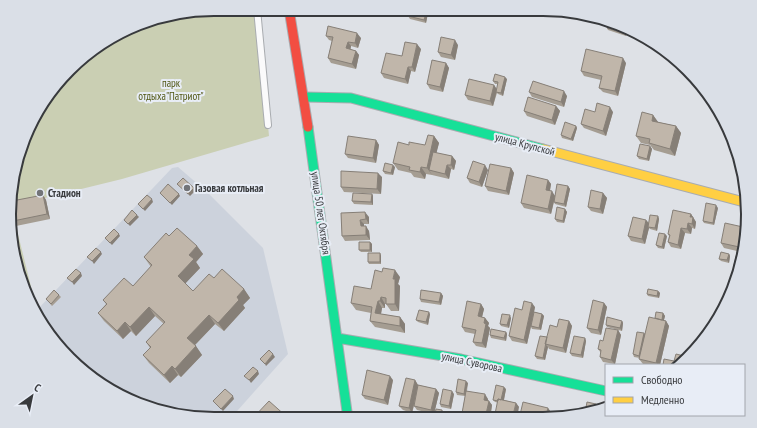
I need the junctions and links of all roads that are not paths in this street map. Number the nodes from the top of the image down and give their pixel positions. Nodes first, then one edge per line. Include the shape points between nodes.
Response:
1 (258, 16) edge
2 (290, 16) edge
3 (304, 96) junction
4 (268, 125) dead end
5 (741, 201) edge
6 (337, 338) junction
7 (605, 391) edge
8 (347, 412) edge

1 - 4 lane
2 - 3 street, улица 50 лет Октября
3 - 5 street, улица Крупской via 351,98
3 - 6 street, улица 50 лет Октября
6 - 7 street, улица Суворова via 461,359
6 - 8 street, улица 50 лет Октября

